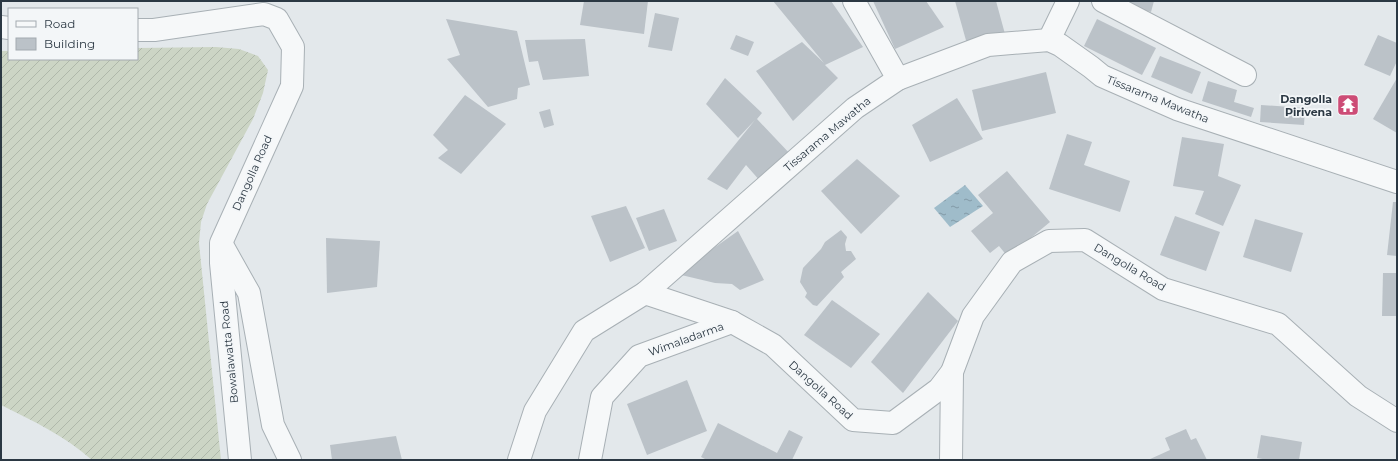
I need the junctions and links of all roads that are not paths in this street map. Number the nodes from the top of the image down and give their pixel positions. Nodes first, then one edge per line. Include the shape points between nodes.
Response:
1 (854, 1) edge
2 (1068, 1) edge
3 (1104, 1) edge
4 (138, 30) edge
5 (1049, 40) junction
6 (1245, 75) dead end
7 (898, 79) junction
8 (1397, 182) edge
9 (221, 243) junction
10 (645, 293) junction
11 (732, 322) junction
12 (952, 372) junction
13 (1397, 421) edge
14 (240, 460) edge
15 (290, 460) edge
16 (519, 460) edge
17 (590, 460) edge
18 (951, 460) edge

1 - 7 street
2 - 5 street
3 - 6 street
4 - 9 street, Dangolla Road via 154,30 264,14 277,19 293,48 292,86
5 - 7 street, Tissarama Mawatha via 988,45
5 - 8 street, Tissarama Mawatha via 1102,76 1177,109
7 - 10 street, Tissarama Mawatha via 854,108
9 - 14 street, Bowalawatta Road via 220,263
9 - 15 street via 249,293 272,425
10 - 11 street, Dangolla Road
10 - 16 street via 584,331 535,411
11 - 12 street, Dangolla Road via 773,345 853,420 893,423 939,389
11 - 17 street, Wimaladarma via 639,356 602,397
12 - 13 street, Dangolla Road via 973,316 1012,262 1049,241 1085,240 1163,289 1278,324 1358,396
12 - 18 street

